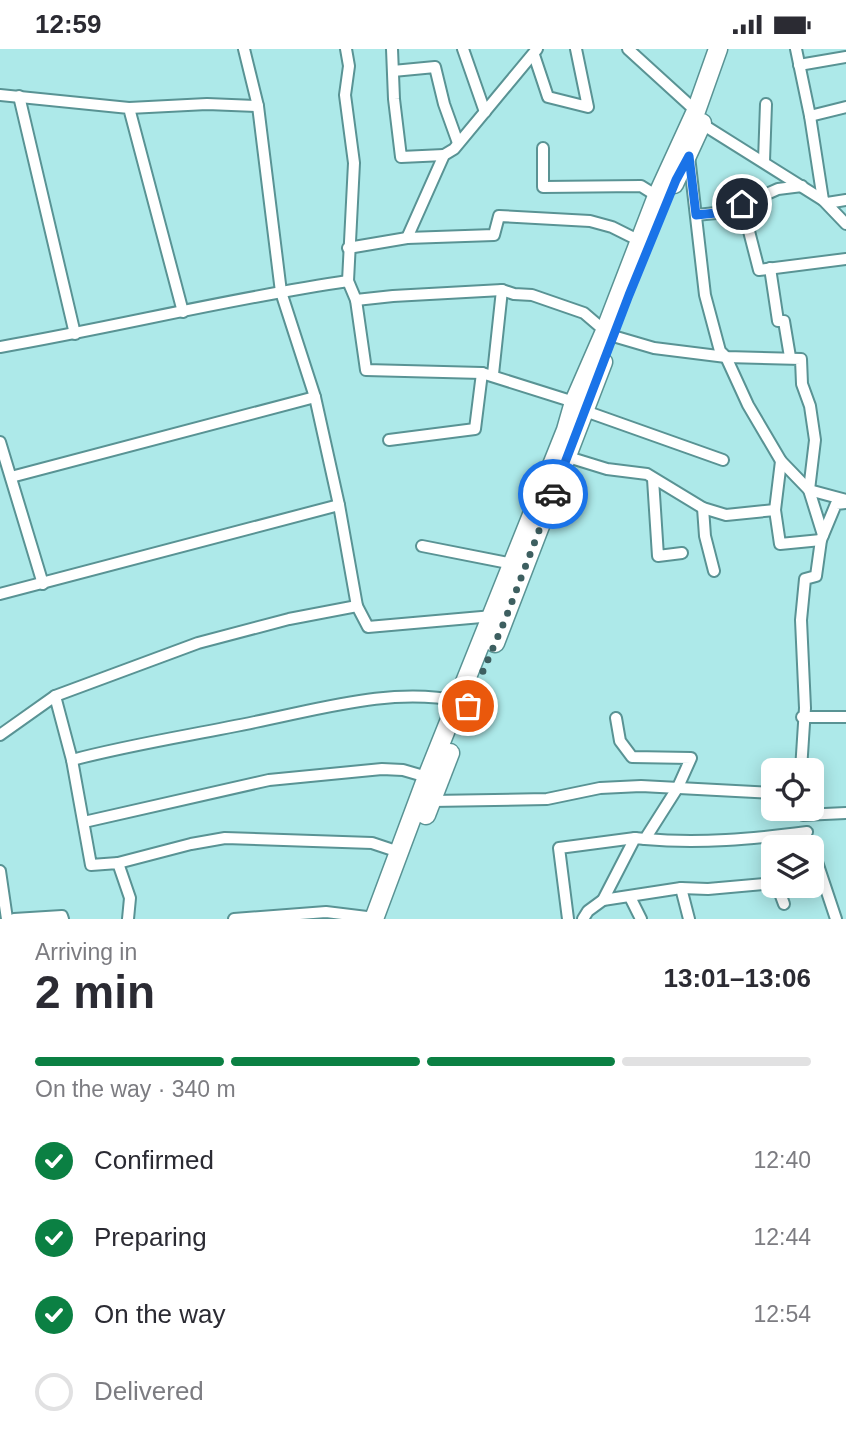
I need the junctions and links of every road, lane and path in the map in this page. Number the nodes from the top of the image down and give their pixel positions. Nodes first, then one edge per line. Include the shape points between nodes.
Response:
1 (244, 49) edge
2 (346, 49) edge
3 (392, 49) edge
4 (463, 49) edge
5 (576, 49) edge
6 (628, 49) edge
7 (718, 49) edge
8 (727, 49) edge
9 (796, 49) edge
10 (536, 52) edge
11 (846, 57) edge
12 (799, 65) junction
13 (393, 71) junction
14 (0, 95) edge
15 (19, 96) junction
16 (766, 104) dead end
17 (258, 106) junction
18 (846, 107) edge
19 (129, 108) junction
20 (485, 112) junction
21 (810, 115) junction
22 (699, 117) junction
23 (458, 143) junction
24 (543, 148) dead end
25 (444, 156) junction
26 (689, 156) junction
27 (764, 161) junction
28 (802, 186) junction
29 (657, 196) junction
30 (846, 200) edge
31 (825, 202) junction
32 (742, 204) junction
33 (696, 215) junction
34 (846, 224) edge
35 (407, 238) junction
36 (640, 241) junction
37 (348, 248) junction
38 (846, 258) edge
39 (770, 268) junction
40 (348, 281) junction
41 (502, 290) junction
42 (281, 292) junction
43 (356, 300) junction
44 (183, 312) junction
45 (609, 333) junction
46 (75, 334) junction
47 (0, 347) edge
48 (790, 357) junction
49 (726, 358) junction
50 (487, 374) junction
51 (315, 397) junction
52 (580, 406) junction
53 (389, 440) dead end
54 (0, 442) edge
55 (568, 457) junction
56 (723, 460) dead end
57 (781, 461) junction
58 (11, 477) junction
59 (653, 479) junction
60 (809, 489) junction
61 (547, 492) junction
62 (846, 501) edge
63 (339, 505) junction
64 (703, 508) junction
65 (775, 510) junction
66 (822, 538) junction
67 (422, 546) dead end
68 (682, 553) dead end
69 (513, 564) junction
70 (714, 571) dead end
71 (43, 584) junction
72 (0, 594) edge
73 (358, 606) junction
74 (493, 616) junction
75 (55, 696) junction
76 (459, 701) junction
77 (802, 717) junction
78 (846, 717) edge
79 (616, 718) dead end
80 (0, 734) edge
81 (801, 758) edge
82 (72, 760) junction
83 (427, 777) junction
84 (678, 787) junction
85 (761, 792) edge
86 (431, 801) junction
87 (824, 812) edge
88 (846, 813) edge
89 (804, 821) edge
90 (84, 822) junction
91 (807, 832) junction
92 (808, 835) edge
93 (640, 838) junction
94 (399, 852) junction
95 (118, 863) junction
96 (0, 871) edge
97 (824, 877) edge
98 (761, 885) edge
99 (681, 888) junction
100 (630, 897) junction
101 (781, 898) edge
102 (603, 900) junction
103 (784, 904) dead end
104 (839, 914) edge
105 (7, 919) edge
106 (17, 919) edge
107 (62, 919) edge
108 (128, 919) edge
109 (234, 919) edge
110 (378, 919) edge
111 (568, 919) edge
112 (583, 919) edge
113 (641, 919) edge
114 (689, 919) edge

1 - 17 street
2 - 37 street via 345,95 354,163
3 - 13 street
4 - 20 street
5 - 10 street via 588,107 548,97
6 - 22 street
7 - 22 main road
8 - 22 main road
9 - 12 street
10 - 20 street
11 - 12 street
12 - 21 street
13 - 23 street via 435,67
13 - 25 street via 401,157
14 - 15 street
15 - 19 street
15 - 46 street
16 - 27 street
17 - 19 street
17 - 42 street
18 - 21 street
19 - 44 street
20 - 23 street
21 - 31 street
22 - 26 main road
22 - 27 street
22 - 29 main road
23 - 25 street
24 - 29 street via 543,187 641,186
25 - 35 street
26 - 33 street
26 - 45 main road
27 - 28 street
28 - 31 street
28 - 32 street via 778,189
29 - 36 main road
30 - 31 street
31 - 34 street
32 - 33 street via 726,212
32 - 39 street via 759,270
33 - 49 street via 705,295
35 - 36 street via 494,235 499,216 590,221
35 - 37 street
36 - 45 main road
37 - 40 street
38 - 39 street
39 - 48 street via 778,321 784,321
40 - 42 street
40 - 43 street
41 - 43 street
41 - 45 street via 584,313
41 - 50 street
42 - 44 street
42 - 51 street
43 - 50 street via 366,370
44 - 46 street
45 - 49 street via 654,348
45 - 52 main road
46 - 47 street
48 - 49 street
48 - 60 street via 801,359 815,440
49 - 57 street
50 - 52 street
50 - 53 street via 475,429
51 - 58 street
51 - 63 street
52 - 55 main road
52 - 56 street
52 - 61 main road via 566,430
54 - 58 street
55 - 59 street
55 - 61 main road
57 - 60 street
57 - 65 street
58 - 71 street
59 - 64 street
59 - 68 street via 658,556
60 - 62 street
60 - 66 street
61 - 69 main road
61 - 86 main road
62 - 66 street via 836,504
63 - 71 street
63 - 73 street
64 - 65 street via 726,516
64 - 70 street
65 - 66 street via 780,544
66 - 77 street via 816,576 805,579
67 - 69 street
69 - 74 main road
71 - 72 street
73 - 74 street via 368,627
73 - 75 street via 198,643
74 - 76 main road
75 - 80 street
75 - 82 street
76 - 82 street via 432,695 342,703
76 - 83 main road
77 - 78 street
77 - 81 street
79 - 84 street via 620,741 632,757 691,758
82 - 90 street
83 - 90 street via 382,769 269,780
83 - 94 main road
84 - 85 street
84 - 86 street via 600,788 547,799
84 - 93 street
86 - 110 main road
87 - 88 street
89 - 91 street
90 - 95 street via 91,865
91 - 92 street
91 - 93 street via 709,840
93 - 102 street
93 - 111 street via 559,848
94 - 95 street via 372,843 225,838
94 - 110 main road
95 - 108 street via 130,898
96 - 105 street
97 - 104 street
98 - 99 street
99 - 100 street
99 - 114 street
100 - 102 street
100 - 113 street
101 - 103 street
102 - 112 street
106 - 107 street
109 - 110 street via 326,912

